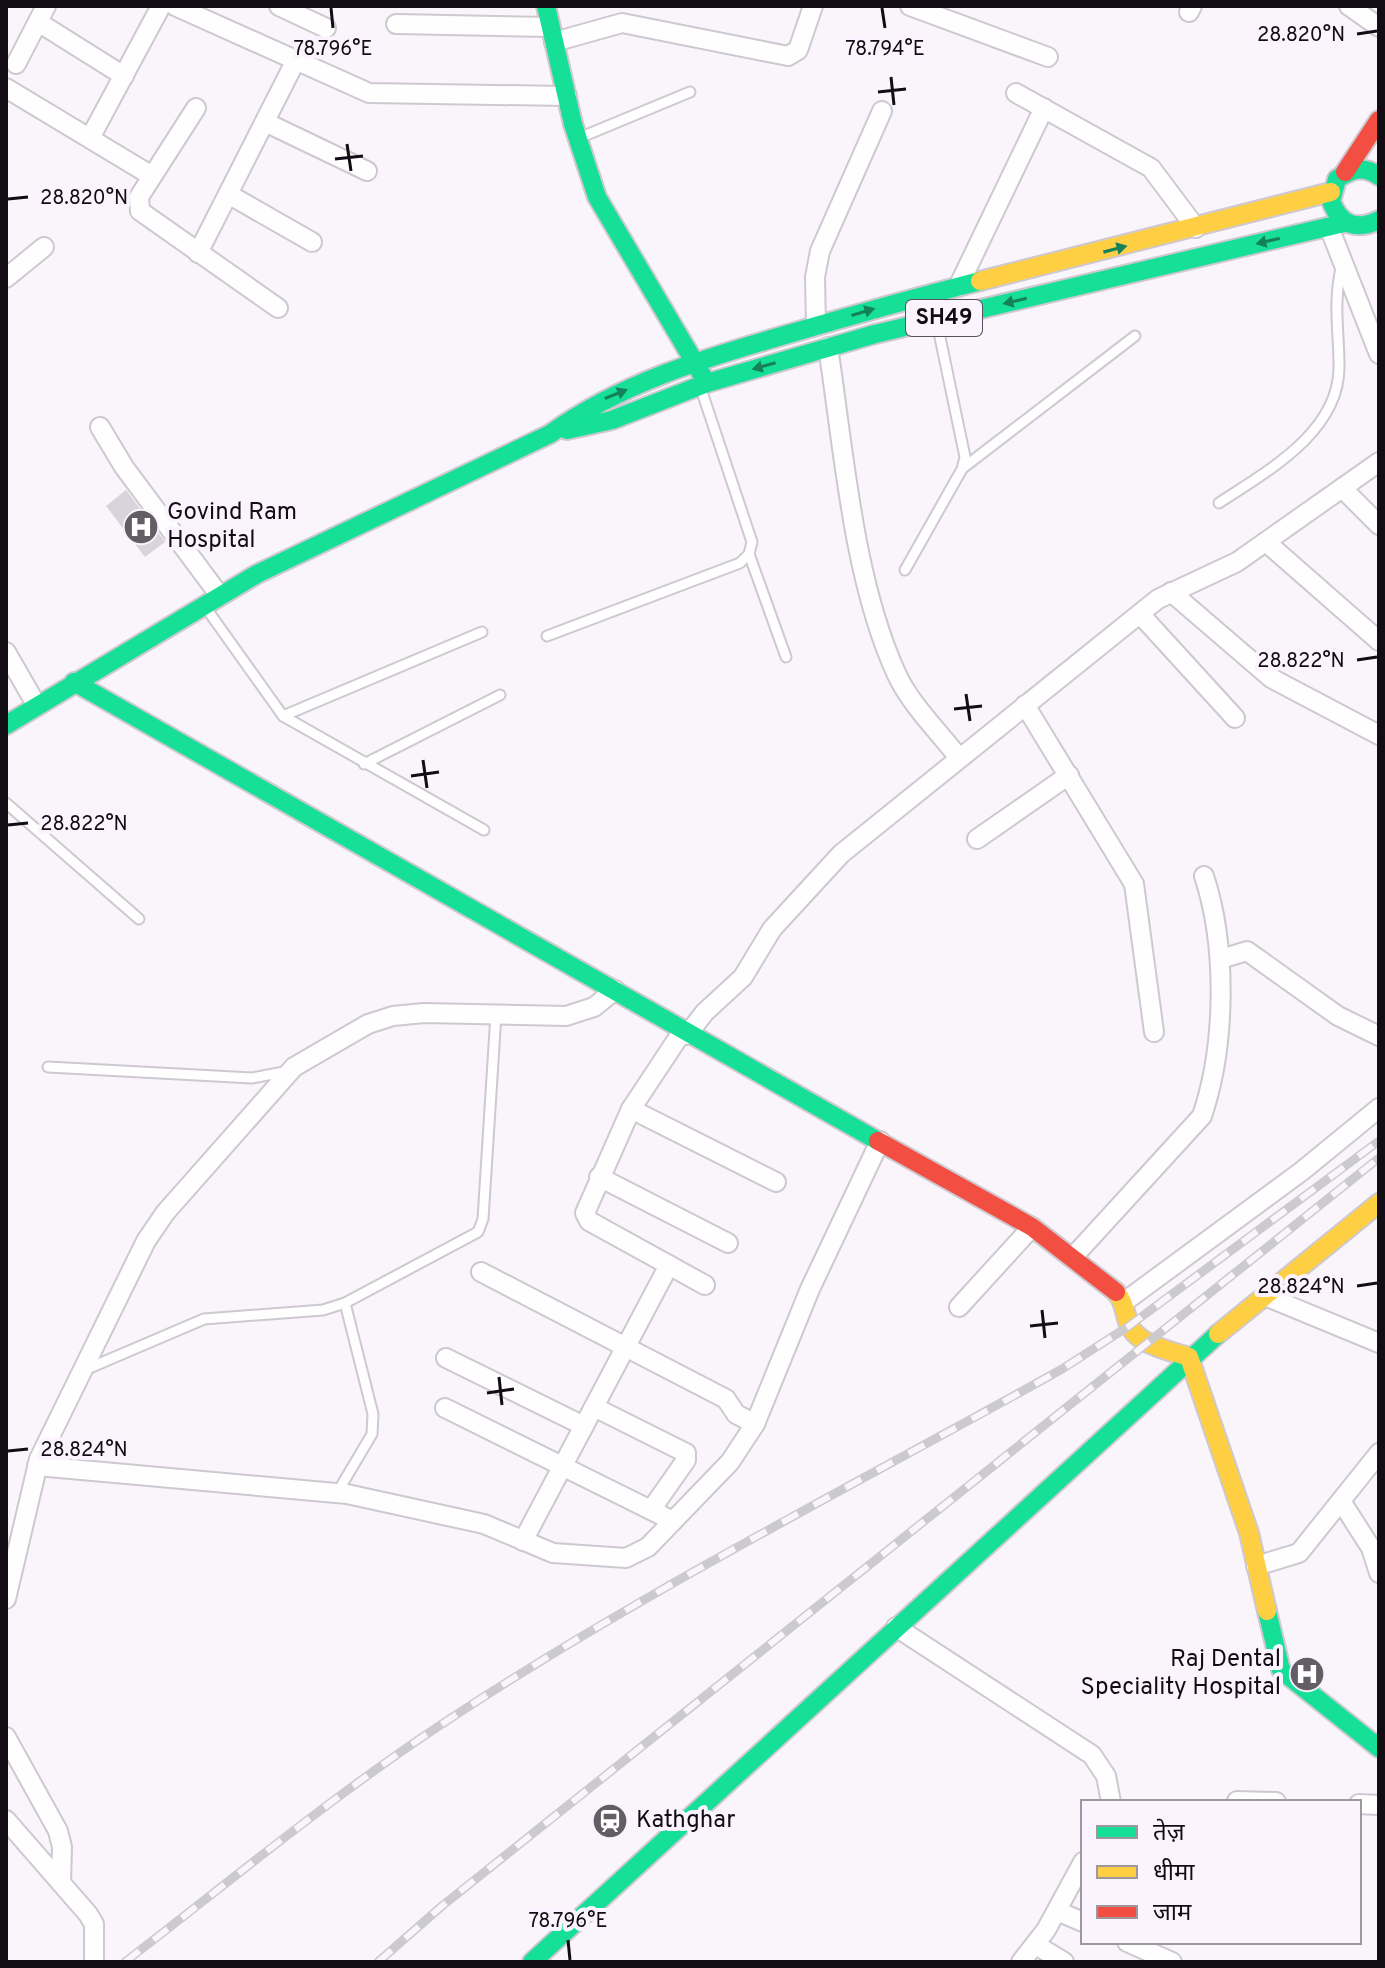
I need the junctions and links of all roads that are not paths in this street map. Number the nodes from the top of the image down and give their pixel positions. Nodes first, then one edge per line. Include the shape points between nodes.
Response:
1 (161, 6) edge
2 (175, 6) edge
3 (279, 6) edge
4 (546, 6) edge
5 (813, 6) edge
6 (910, 6) edge
7 (1349, 6) edge
8 (42, 14) edge
9 (396, 24) dead end
10 (1379, 27) edge
11 (326, 28) dead end
12 (552, 34) junction
13 (6, 44) edge
14 (1048, 57) dead end
15 (296, 60) junction
16 (16, 64) junction
17 (124, 76) junction
18 (6, 81) edge
19 (6, 88) edge
20 (690, 92) dead end
21 (1016, 93) dead end
22 (567, 96) junction
23 (196, 108) dead end
24 (1044, 108) junction
25 (882, 111) dead end
26 (1379, 120) edge
27 (265, 122) junction
28 (90, 138) junction
29 (578, 139) junction
30 (367, 171) dead end
31 (1345, 172) junction
32 (152, 176) junction
33 (1379, 176) edge
34 (1331, 192) junction
35 (228, 194) junction
36 (1379, 220) edge
37 (1336, 225) junction
38 (1196, 228) junction
39 (312, 242) dead end
40 (44, 247) dead end
41 (198, 253) junction
42 (1342, 261) junction
43 (6, 278) edge
44 (958, 287) junction
45 (278, 308) dead end
46 (937, 320) junction
47 (816, 326) junction
48 (1135, 336) dead end
49 (828, 347) junction
50 (1379, 354) edge
51 (696, 362) junction
52 (703, 384) junction
53 (100, 427) dead end
54 (550, 434) junction
55 (1379, 462) edge
56 (962, 469) junction
57 (1342, 488) junction
58 (1219, 503) dead end
59 (1379, 525) edge
60 (1266, 542) junction
61 (749, 554) junction
62 (905, 570) dead end
63 (1171, 592) junction
64 (212, 601) junction
65 (1140, 614) junction
66 (482, 632) dead end
67 (547, 636) dead end
68 (1379, 641) edge
69 (6, 652) edge
70 (786, 657) dead end
71 (74, 682) junction
72 (500, 695) dead end
73 (1025, 705) junction
74 (37, 706) junction
75 (283, 716) junction
76 (10, 718) edge
77 (1235, 718) dead end
78 (1379, 735) edge
79 (959, 758) junction
80 (364, 764) junction
81 (1069, 775) junction
82 (6, 803) edge
83 (484, 830) dead end
84 (977, 839) dead end
85 (1204, 876) dead end
86 (139, 919) dead end
87 (1221, 959) junction
88 (615, 990) junction
89 (496, 1014) junction
90 (1154, 1032) dead end
91 (685, 1033) junction
92 (1379, 1036) edge
93 (48, 1067) dead end
94 (294, 1067) junction
95 (1379, 1108) edge
96 (631, 1109) junction
97 (880, 1141) junction
98 (599, 1177) junction
99 (776, 1182) dead end
100 (1379, 1203) edge
101 (1032, 1227) junction
102 (728, 1243) dead end
103 (1073, 1257) junction
104 (669, 1265) junction
105 (481, 1272) dead end
106 (705, 1285) dead end
107 (1265, 1296) junction
108 (1124, 1302) junction
109 (345, 1303) junction
110 (959, 1307) dead end
111 (1379, 1343) edge
112 (626, 1346) junction
113 (1189, 1357) junction
114 (446, 1358) dead end
115 (80, 1372) junction
116 (594, 1407) junction
117 (445, 1408) dead end
118 (755, 1424) junction
119 (584, 1426) junction
120 (1377, 1459) edge
121 (563, 1465) junction
122 (37, 1466) junction
123 (337, 1493) junction
124 (1341, 1501) junction
125 (651, 1510) junction
126 (673, 1521) junction
127 (523, 1541) junction
128 (1256, 1566) junction
129 (1379, 1573) edge
130 (6, 1599) edge
131 (896, 1627) junction
132 (6, 1737) edge
133 (1379, 1748) edge
134 (1111, 1800) edge
135 (6, 1820) edge
136 (1081, 1866) edge
137 (61, 1883) junction
138 (1057, 1911) junction
139 (1081, 1921) edge
140 (1132, 1944) edge
141 (1036, 1945) junction
142 (94, 1962) edge
143 (532, 1962) edge
144 (1021, 1962) edge
145 (1064, 1962) edge
146 (1172, 1962) edge

1 - 17 street
2 - 15 street
3 - 11 street
4 - 12 main road
5 - 12 street via 798,50 788,56 622,23
6 - 14 street
7 - 10 street
8 - 16 street
8 - 17 street
9 - 12 street
12 - 22 main road
13 - 16 street via 14,51
15 - 22 street via 384,96
15 - 27 street
16 - 18 street
17 - 28 street
19 - 28 street
20 - 29 lane
21 - 24 street
22 - 29 main road
23 - 32 street
24 - 38 street via 1151,168
24 - 44 street
25 - 47 street via 816,265
26 - 31 main road
27 - 30 street
27 - 35 street
28 - 32 street
29 - 51 main road via 597,197
31 - 33 main road via 1364,169
31 - 34 main road
32 - 41 street via 139,197 140,211
34 - 37 main road
34 - 38 main road, SH49
35 - 39 street
35 - 41 street
36 - 37 main road via 1364,228
37 - 42 street
37 -> 46 main road, SH49
44 -> 38 main road, SH49
40 - 43 street
41 - 45 street
42 - 50 street
42 - 58 lane via 1334,306 1339,365 1333,396 1297,450
47 -> 44 main road, SH49
46 - 49 main road, SH49
46 - 56 lane via 964,444
47 - 51 main road, SH49
48 - 56 lane
49 -> 52 main road, SH49
49 - 79 street via 862,567 892,662 907,691
51 - 52 main road
54 -> 51 main road, SH49 via 586,407
52 - 54 main road, SH49 via 612,420
52 - 61 lane via 752,542
53 - 64 street
54 - 64 main road, SH49 via 257,574
55 - 57 street
56 - 62 lane
57 - 59 street
57 - 60 street
60 - 63 street via 1219,572
60 - 68 street
61 - 67 lane via 740,563
61 - 70 lane
63 - 65 street
63 - 78 street via 1271,678
64 - 71 main road, SH49
64 - 75 lane
65 - 73 street
65 - 77 street
66 - 75 lane
69 - 74 street
71 - 74 main road, SH49
71 - 88 main road
72 - 80 lane
73 - 79 street
73 - 81 street
74 - 76 main road, SH49
75 - 80 lane
79 - 91 street via 828,866 772,929 743,977
80 - 83 lane
81 - 84 street
81 - 90 street via 1134,884
82 - 86 lane
85 - 87 street via 1216,914
87 - 92 street via 1247,951 1338,1016
87 - 103 street via 1211,1090 1202,1116
88 - 89 street via 581,1014
88 - 91 main road
89 - 94 street via 393,1016 368,1024
89 - 109 lane via 481,1226 472,1236
91 - 96 street
91 - 97 main road
93 - 94 lane via 252,1078
94 - 115 street via 160,1220
95 - 108 street
96 - 98 street
96 - 99 street
97 - 101 main road
97 - 118 street
98 - 102 street
98 - 104 street via 585,1207 586,1217
100 - 107 main road
101 - 103 main road
101 - 110 street
103 - 108 main road
104 - 106 street
104 - 112 street
105 - 112 street
107 - 111 street
107 - 113 main road
108 - 113 main road via 1129,1326 1146,1343
109 - 115 lane via 323,1310 204,1319
109 - 123 lane via 373,1414 372,1434
112 - 116 street
112 - 118 street via 726,1399 736,1414
113 - 128 main road
113 - 131 main road
114 - 119 street
115 - 122 street
116 - 119 street
116 - 125 street via 686,1453
117 - 121 street
118 - 126 street via 730,1462
119 - 121 street
120 - 124 street
121 - 125 street
121 - 127 street
122 - 123 street
122 - 130 street
123 - 127 street via 471,1521
124 - 128 street via 1299,1553
124 - 129 street via 1371,1548
125 - 126 street
126 - 127 street via 648,1547 626,1558 553,1553
128 - 133 main road via 1281,1670
131 - 134 street via 1092,1755 1106,1776
131 - 143 main road
132 - 137 street via 58,1831
135 - 137 street
136 - 138 street
137 - 142 street via 94,1924
138 - 139 street
138 - 141 street
140 - 146 street
141 - 144 street
141 - 145 street

